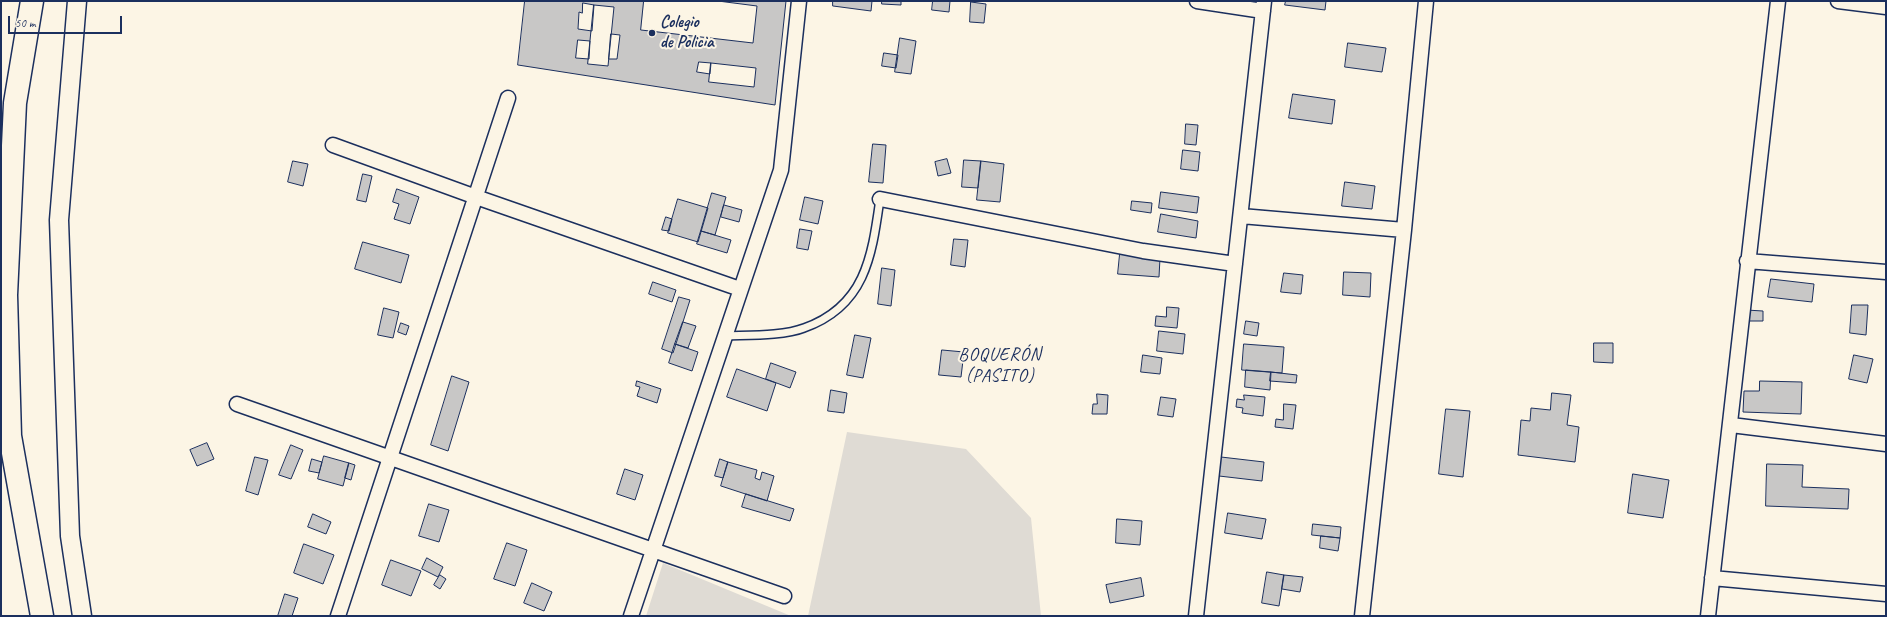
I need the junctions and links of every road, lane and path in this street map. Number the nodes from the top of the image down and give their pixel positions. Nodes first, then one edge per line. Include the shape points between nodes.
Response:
1 (32, 1) edge
2 (77, 1) edge
3 (798, 1) edge
4 (1197, 1) edge
5 (1426, 1) edge
6 (1778, 1) edge
7 (1838, 1) edge
8 (1264, 6) edge
9 (1886, 7) edge
10 (508, 98) dead end
11 (333, 145) dead end
12 (476, 197) junction
13 (880, 199) joint
14 (1241, 216) junction
15 (1404, 230) junction
16 (1747, 261) junction
17 (1235, 264) junction
18 (1886, 272) edge
19 (740, 289) junction
20 (725, 336) junction
21 (237, 404) dead end
22 (1730, 425) junction
23 (1886, 444) edge
24 (390, 458) junction
25 (653, 550) junction
26 (1712, 578) junction
27 (1886, 594) edge
28 (784, 596) dead end
29 (42, 616) edge
30 (82, 616) edge
31 (338, 616) edge
32 (631, 616) edge
33 (1196, 616) edge
34 (1362, 616) edge
35 (1708, 616) edge

1 - 29 highway via 15,104 6,295 10,436
2 - 30 street via 59,220 70,536
3 - 19 street via 781,170
4 - 8 street
5 - 15 street
6 - 16 street
7 - 9 street
8 - 14 street
10 - 12 street
11 - 12 street
12 - 19 street
12 - 24 street
13 - 17 street via 1143,251
13 - 20 lane via 873,247 864,275 848,299 828,316 804,328
14 - 15 street
14 - 17 street
15 - 34 street
16 - 18 street
16 - 22 street
17 - 33 street
19 - 20 street
20 - 25 street
21 - 24 street
22 - 23 street
22 - 26 street
24 - 25 street
24 - 31 street
25 - 28 street
25 - 32 street
26 - 27 street
26 - 35 street

